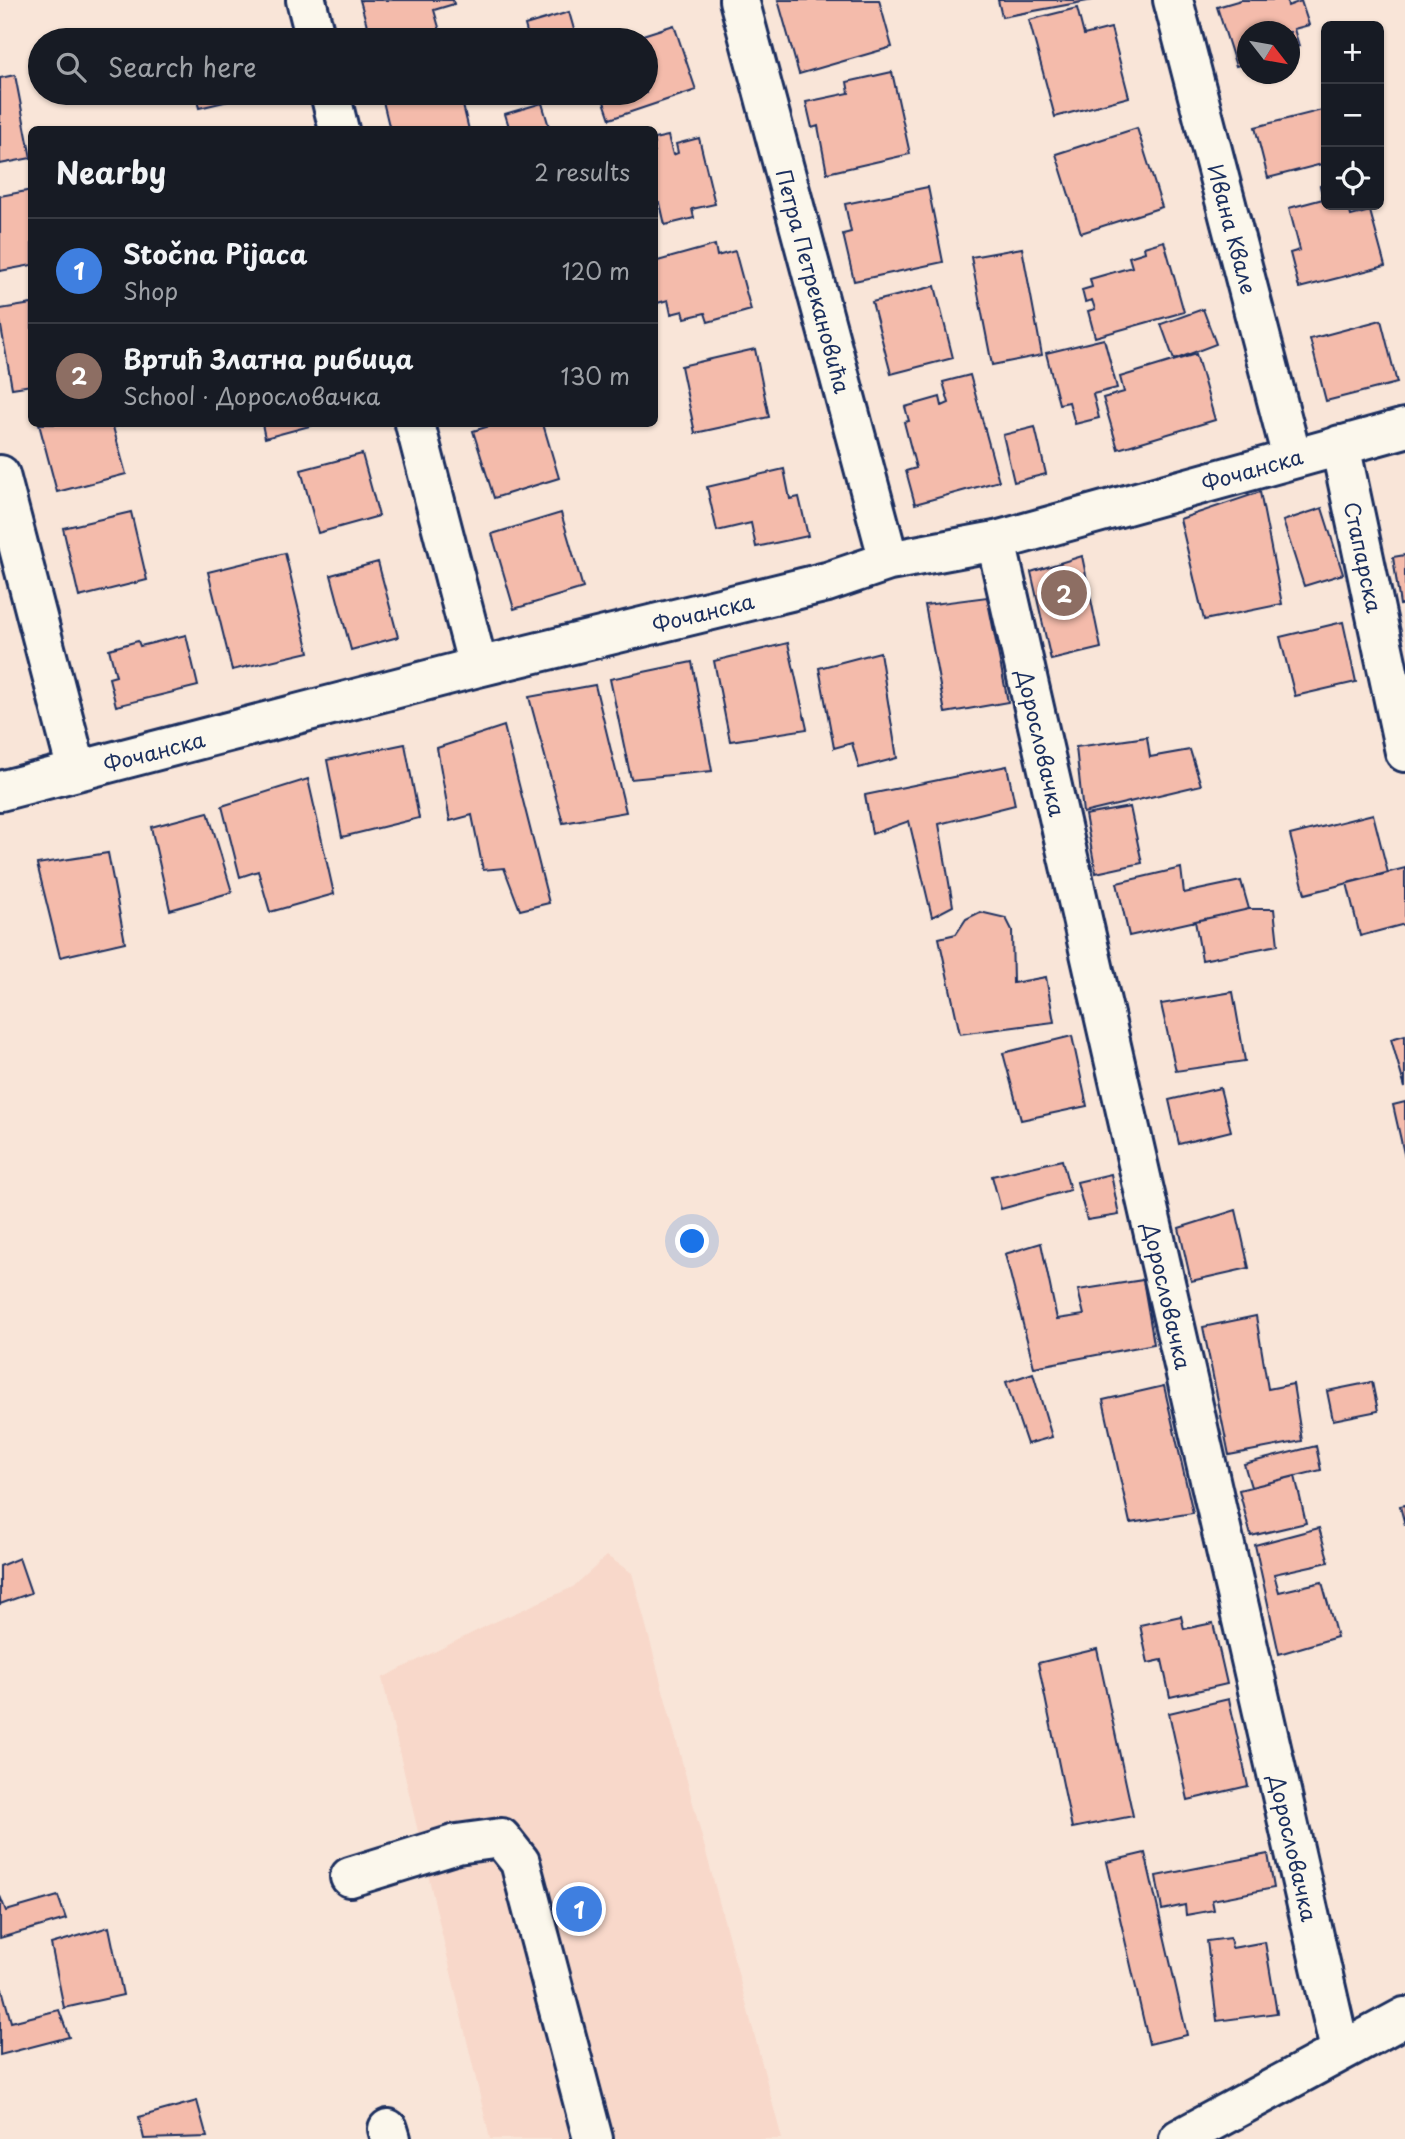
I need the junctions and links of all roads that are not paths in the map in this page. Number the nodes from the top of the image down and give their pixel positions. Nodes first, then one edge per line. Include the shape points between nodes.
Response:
1 (306, 0) edge
2 (739, 0) edge
3 (1173, 0) edge
4 (313, 28) edge
5 (333, 105) edge
6 (338, 126) edge
7 (416, 427) edge
8 (1405, 428) edge
9 (1340, 445) junction
10 (1292, 458) junction
11 (0, 475) edge
12 (996, 541) junction
13 (889, 561) junction
14 (478, 667) junction
15 (1405, 752) edge
16 (77, 771) junction
17 (0, 791) edge
18 (349, 1877) dead end
19 (1405, 2017) edge
20 (1340, 2050) junction
21 (593, 2139) edge
22 (1179, 2139) edge

1 - 4 street
2 - 13 street, Петра Петрекановића
3 - 10 street, Ивана Квале
5 - 6 street
7 - 14 street
8 - 9 street, Фочанска
9 - 10 street, Фочанска
9 - 15 street, Стапарска
10 - 12 street, Фочанска
11 - 16 street
12 - 13 street, Фочанска
12 - 20 street, Дорословачка
13 - 14 street, Фочанска via 827,582
14 - 16 street, Фочанска
16 - 17 street, Фочанска
18 - 21 street via 457,1844 501,1838 520,1862
19 - 20 street
20 - 22 street

